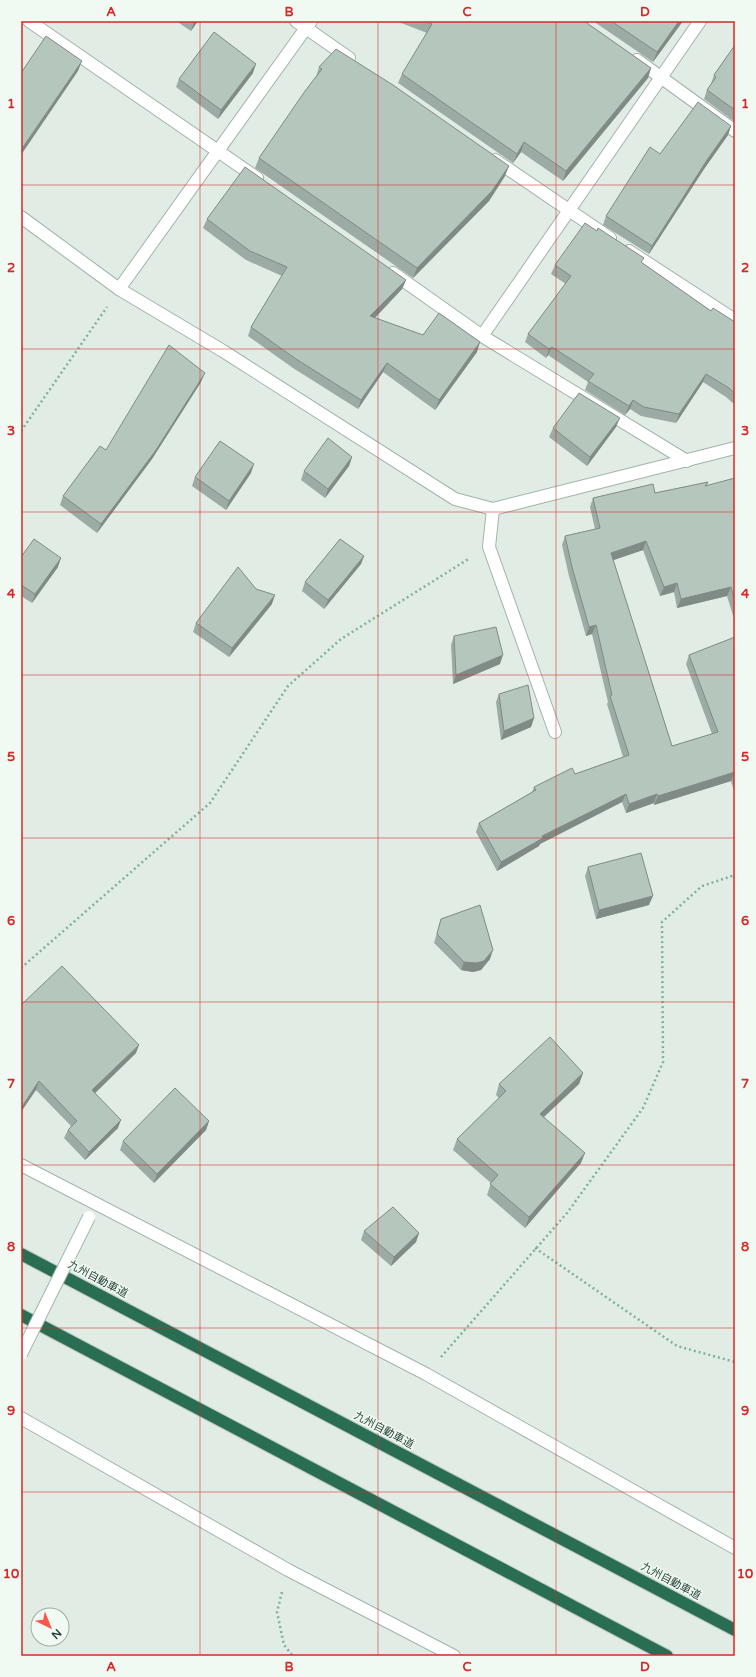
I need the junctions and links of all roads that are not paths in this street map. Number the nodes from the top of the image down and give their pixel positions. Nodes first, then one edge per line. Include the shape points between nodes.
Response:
1 (29, 21) edge
2 (700, 21) edge
3 (305, 23) edge
4 (629, 55) edge
5 (359, 64) edge
6 (662, 77) junction
7 (735, 131) edge
8 (218, 151) junction
9 (483, 151) edge
10 (270, 187) edge
11 (567, 210) junction
12 (21, 217) edge
13 (385, 268) edge
14 (119, 289) junction
15 (735, 320) edge
16 (482, 336) junction
17 (735, 448) edge
18 (687, 461) junction
19 (493, 509) junction
20 (555, 732) dead end
21 (21, 1164) edge
22 (96, 1202) junction
23 (21, 1254) edge
24 (21, 1315) edge
25 (21, 1354) edge
26 (21, 1418) edge
27 (735, 1548) edge
28 (735, 1630) edge
29 (454, 1656) edge
30 (667, 1656) edge

1 - 8 street
2 - 6 street
3 - 5 street
3 - 8 street
4 - 6 street
6 - 7 street
6 - 11 street
8 - 10 street
8 - 14 street
9 - 11 street
11 - 15 street
11 - 16 street
12 - 14 street
13 - 16 street
14 - 19 street via 223,351 455,498
16 - 18 street
17 - 18 street
18 - 19 street
19 - 20 street via 489,546
21 - 22 street
22 - 25 street, bridge
22 - 27 street via 426,1374
23 - 28 highway, 九州自動車道
24 - 30 highway
26 - 29 street via 288,1570

